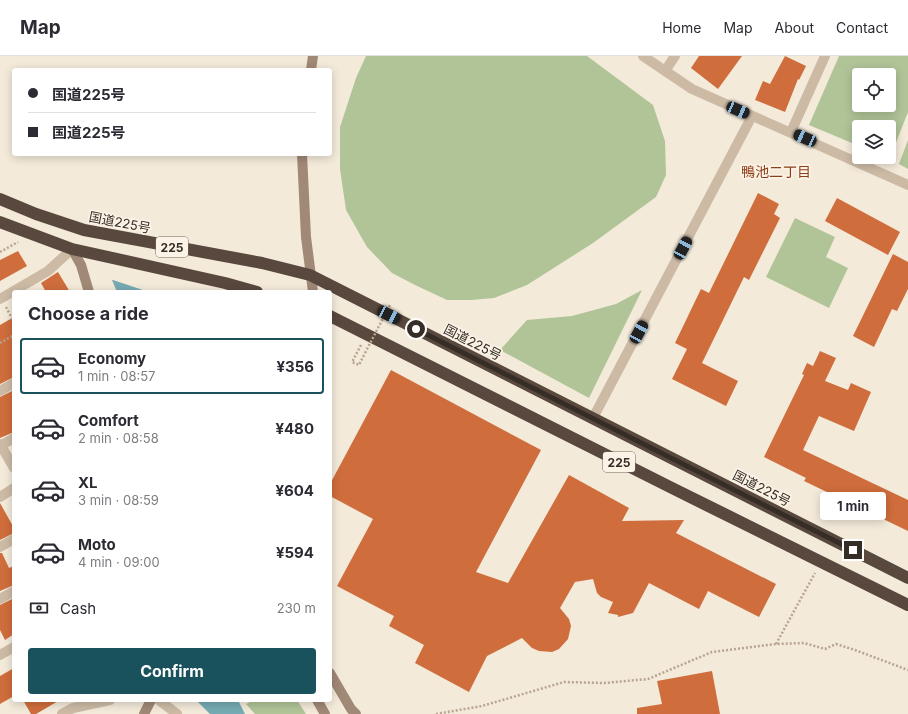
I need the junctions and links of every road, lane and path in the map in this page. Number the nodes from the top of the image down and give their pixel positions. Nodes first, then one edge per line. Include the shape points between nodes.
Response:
1 (313, 56) edge
2 (643, 56) edge
3 (675, 56) edge
4 (825, 56) edge
5 (311, 68) edge
6 (665, 71) junction
7 (752, 116) junction
8 (791, 132) junction
9 (302, 156) edge
10 (908, 185) edge
11 (0, 199) edge
12 (0, 222) edge
13 (20, 240) dead end
14 (72, 249) junction
15 (0, 252) edge
16 (310, 275) junction
17 (15, 290) edge
18 (88, 290) edge
19 (251, 290) edge
20 (313, 290) edge
21 (12, 292) edge
22 (0, 299) edge
23 (390, 305) dead end
24 (332, 317) edge
25 (12, 336) edge
26 (362, 342) dead end
27 (0, 343) edge
28 (12, 384) edge
29 (0, 391) edge
30 (593, 418) junction
31 (12, 439) edge
32 (0, 445) edge
33 (12, 465) edge
34 (12, 489) edge
35 (0, 497) edge
36 (12, 540) edge
37 (0, 547) edge
38 (816, 570) dead end
39 (908, 578) edge
40 (12, 592) edge
41 (0, 599) edge
42 (908, 605) edge
43 (776, 644) junction
44 (12, 648) edge
45 (1, 651) edge
46 (908, 670) edge
47 (332, 676) edge
48 (90, 702) edge
49 (150, 702) edge
50 (162, 702) edge
51 (318, 702) edge
52 (71, 704) edge
53 (62, 714) edge
54 (144, 714) edge
55 (177, 714) edge
56 (325, 714) edge
57 (356, 714) edge
58 (436, 714) edge

1 - 5 street
2 - 6 street
3 - 6 street
4 - 8 street
6 - 7 street via 692,89
7 - 8 street
7 - 30 street
8 - 10 street
9 - 16 street
11 - 16 highway, 国道225号 / 225 via 84,230 257,262
12 - 14 highway, 225
13 - 15 path
14 - 17 street via 48,271
14 - 18 street via 81,266
14 - 19 highway, 225
16 - 20 street
16 - 30 highway, 国道225号 / 225
21 - 22 street
23 - 26 path, bridge via 359,365 352,362
24 - 42 highway, 225
25 - 27 path
28 - 29 street
30 - 39 highway, 国道225号 / 225
31 - 32 street
32 - 33 street
34 - 35 street
36 - 37 street
38 - 43 path
40 - 41 street
43 - 46 path via 804,643 825,650 836,644
43 - 58 path via 712,652 648,680 564,682 482,706
44 - 45 street
47 - 57 street
48 - 52 street
49 - 54 street
50 - 55 street
51 - 56 street
52 - 53 street

